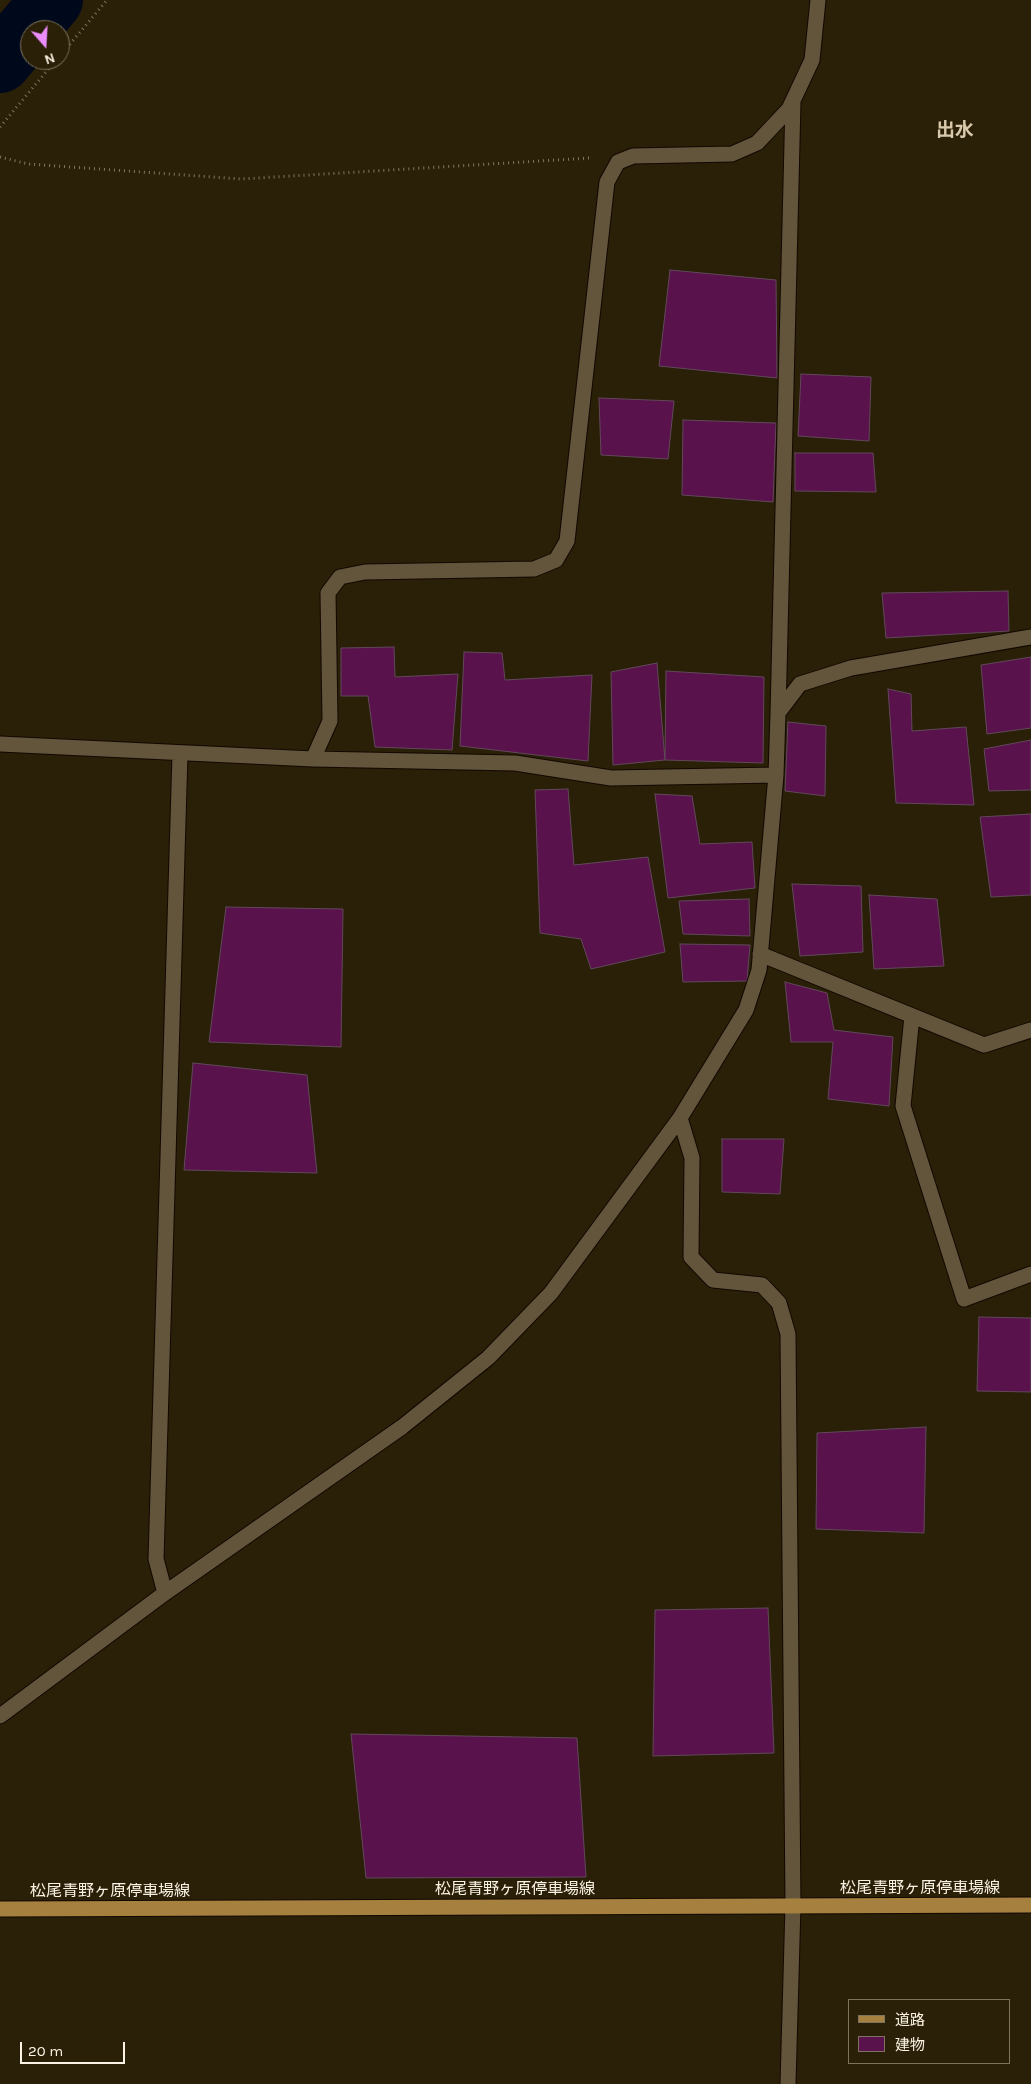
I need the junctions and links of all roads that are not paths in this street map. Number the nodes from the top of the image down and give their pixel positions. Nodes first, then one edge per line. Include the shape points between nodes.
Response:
1 (818, 0) edge
2 (793, 99) junction
3 (1031, 637) edge
4 (778, 713) junction
5 (0, 744) edge
6 (180, 754) junction
7 (313, 759) junction
8 (776, 774) junction
9 (760, 954) junction
10 (912, 1016) junction
11 (1031, 1030) edge
12 (680, 1118) junction
13 (1031, 1274) edge
14 (165, 1593) junction
15 (0, 1716) edge
16 (793, 1905) junction
17 (1031, 1905) edge
18 (0, 1909) edge
19 (788, 2084) edge

1 - 2 street via 812,60
2 - 4 street
2 - 7 street via 789,109 757,143 732,154 633,156 618,162 607,182 567,541 556,560 534,569 366,572 340,576 328,593 330,721
3 - 4 street via 851,668 800,684
4 - 8 street
5 - 6 street
6 - 7 street
6 - 14 street via 156,1559
7 - 8 street via 516,763 611,778
8 - 9 street
9 - 10 street
9 - 12 street via 759,970 746,1010
10 - 11 street via 984,1045
10 - 13 street via 903,1106 964,1299
12 - 14 street via 551,1294 488,1358 402,1427
12 - 16 street via 692,1158 691,1258 713,1280 762,1285 779,1303 788,1334
14 - 15 street
16 - 17 main road, 松尾青野ヶ原停車場線
16 - 18 main road, 松尾青野ヶ原停車場線
16 - 19 street

